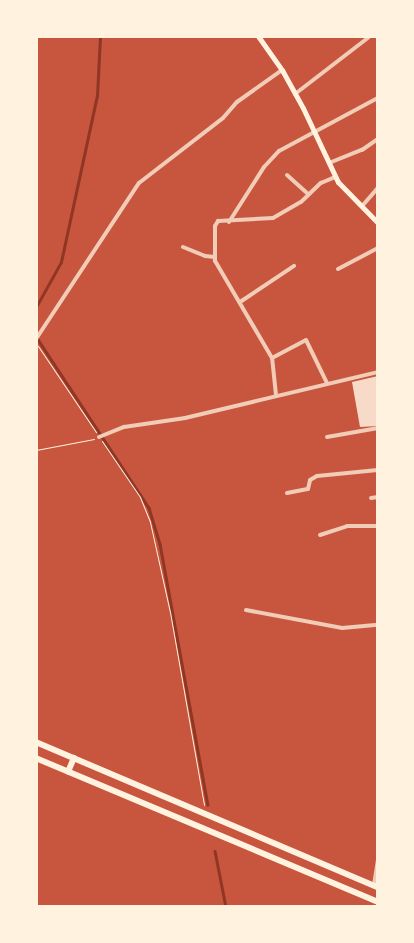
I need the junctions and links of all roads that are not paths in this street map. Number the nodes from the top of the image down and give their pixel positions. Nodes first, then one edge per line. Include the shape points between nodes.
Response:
1 (258, 36) edge
2 (369, 37) edge
3 (282, 70) junction
4 (295, 94) junction
5 (378, 98) edge
6 (314, 132) junction
7 (378, 138) edge
8 (329, 163) junction
9 (287, 175) dead end
10 (335, 177) junction
11 (378, 188) edge
12 (308, 194) junction
13 (363, 205) junction
14 (229, 222) junction
15 (378, 223) edge
16 (183, 247) dead end
17 (378, 248) edge
18 (214, 257) junction
19 (294, 266) dead end
20 (338, 269) dead end
21 (240, 302) junction
22 (36, 340) edge
23 (272, 358) junction
24 (378, 372) edge
25 (327, 384) junction
26 (276, 395) junction
27 (378, 428) edge
28 (103, 436) road end
29 (328, 437) dead end
30 (378, 470) edge
31 (287, 493) dead end
32 (378, 497) edge
33 (371, 498) dead end
34 (378, 526) edge
35 (320, 535) dead end
36 (246, 610) dead end
37 (378, 625) edge
38 (36, 742) edge
39 (36, 758) edge
40 (74, 758) junction
41 (68, 772) junction
42 (265, 839) junction
43 (260, 852) junction
44 (378, 860) edge
45 (376, 886) edge
46 (378, 902) edge

1 - 3 main road
2 - 4 street
3 - 4 main road
3 - 22 street via 143,180
4 - 6 main road
5 - 6 street
6 - 8 main road
6 - 14 street via 278,150 264,166
7 - 8 street via 362,150
8 - 10 main road
9 - 12 street
10 - 12 street
10 - 13 main road
11 - 13 street
12 - 14 street via 288,211 273,218
13 - 15 main road
14 - 18 street via 218,221 215,226
16 - 18 street
17 - 20 street
18 - 21 street
19 - 21 street
21 - 23 street
23 - 25 street via 306,340
23 - 26 street
24 - 25 street
25 - 26 street
26 - 28 street via 181,418 124,427
27 - 29 street
30 - 31 street via 317,476 310,480 308,488
32 - 33 street
34 - 35 street via 347,526
36 - 37 street via 342,628
38 - 40 highway
39 - 41 highway
40 - 41 highway
40 - 42 highway
41 - 43 highway
42 - 43 highway
42 - 45 highway
43 - 46 highway
44 - 45 street

